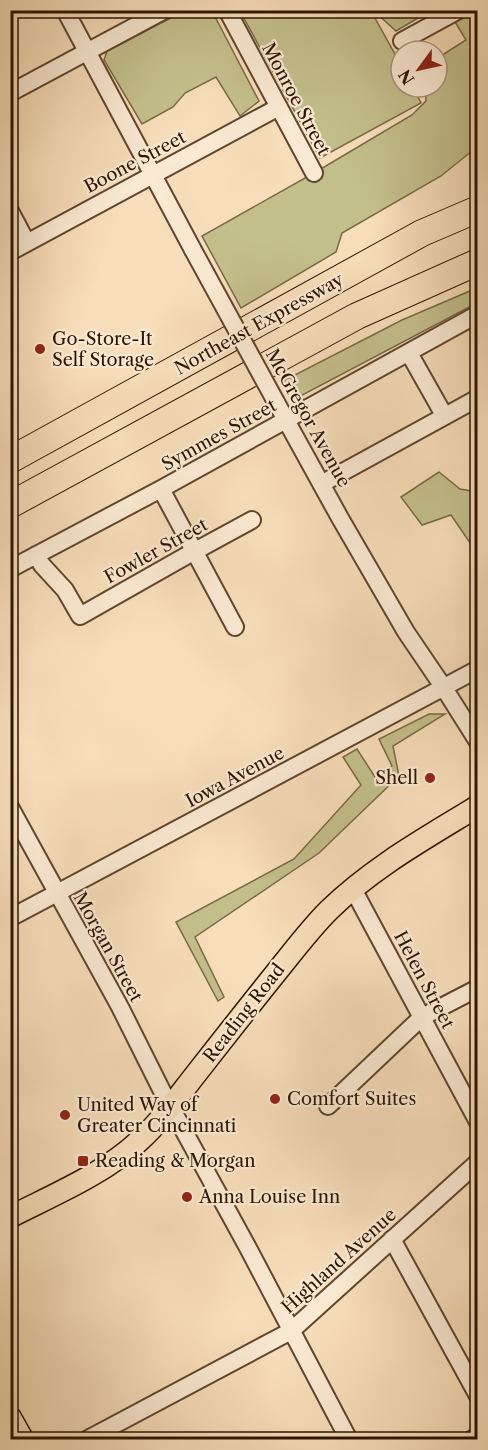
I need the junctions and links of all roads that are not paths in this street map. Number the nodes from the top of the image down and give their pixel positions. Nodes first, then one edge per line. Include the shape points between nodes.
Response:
1 (64, 10) edge
2 (165, 10) edge
3 (227, 10) edge
4 (459, 10) edge
5 (406, 39) edge
6 (87, 51) junction
7 (10, 93) edge
8 (279, 107) junction
9 (314, 173) dead end
10 (154, 174) junction
11 (477, 209) edge
12 (10, 211) edge
13 (27, 243) junction
14 (10, 252) edge
15 (477, 262) edge
16 (477, 314) edge
17 (409, 353) junction
18 (477, 398) edge
19 (444, 415) junction
20 (286, 420) junction
21 (10, 460) edge
22 (321, 484) junction
23 (161, 489) junction
24 (10, 505) edge
25 (252, 520) dead end
26 (195, 551) junction
27 (36, 555) junction
28 (10, 569) edge
29 (235, 627) dead end
30 (477, 669) edge
31 (444, 688) junction
32 (477, 742) edge
33 (477, 806) edge
34 (10, 807) edge
35 (353, 889) junction
36 (57, 894) junction
37 (10, 918) edge
38 (477, 988) edge
39 (422, 1017) junction
40 (171, 1106) junction
41 (328, 1106) dead end
42 (477, 1122) edge
43 (477, 1162) edge
44 (10, 1217) edge
45 (393, 1239) junction
46 (291, 1331) junction
47 (472, 1371) edge
48 (477, 1396) edge
49 (10, 1417) edge
50 (477, 1436) edge
51 (22, 1440) edge
52 (86, 1440) edge
53 (349, 1440) edge
54 (471, 1440) edge

1 - 6 street, McGregor Avenue
2 - 6 street
3 - 8 street, Monroe Street
4 - 5 street
6 - 7 street
6 - 10 street, McGregor Avenue
8 - 9 street, Monroe Street
8 - 10 street, Boone Street
10 - 13 street, Boone Street
10 - 20 street, McGregor Avenue, bridge
11 - 21 highway, Northeast Expressway via 422,233
12 - 13 street
13 - 14 street, Boone Street
15 - 24 highway via 357,316
16 - 17 street, Symmes Street
17 - 19 street
17 - 20 street, Symmes Street
18 - 19 street
19 - 22 street
20 - 22 street, McGregor Avenue
20 - 23 street, Symmes Street
22 - 31 street, McGregor Avenue via 406,632
23 - 26 street
23 - 27 street, Symmes Street
25 - 26 street, Fowler Street
26 - 27 street, Fowler Street via 80,616
26 - 29 street
27 - 28 street, Symmes Street
30 - 31 street, Iowa Avenue
31 - 32 street, McGregor Avenue
31 - 36 street, Iowa Avenue
33 - 35 main road, Reading Road via 394,857
34 - 36 street, Morgan Street
35 - 39 street, Helen Street
35 - 40 main road, Reading Road via 308,934
36 - 37 street, Iowa Avenue
36 - 40 street, Morgan Street
38 - 39 street
39 - 41 street
39 - 42 street, Helen Street
40 - 44 main road, Reading Road via 139,1142 118,1158
40 - 46 street, Morgan Street
43 - 45 street, Highland Avenue
45 - 46 street, Highland Avenue
45 - 47 street
46 - 52 street, Highland Avenue
46 - 53 street, Morgan Street
47 - 48 street
49 - 51 main road
50 - 54 street

